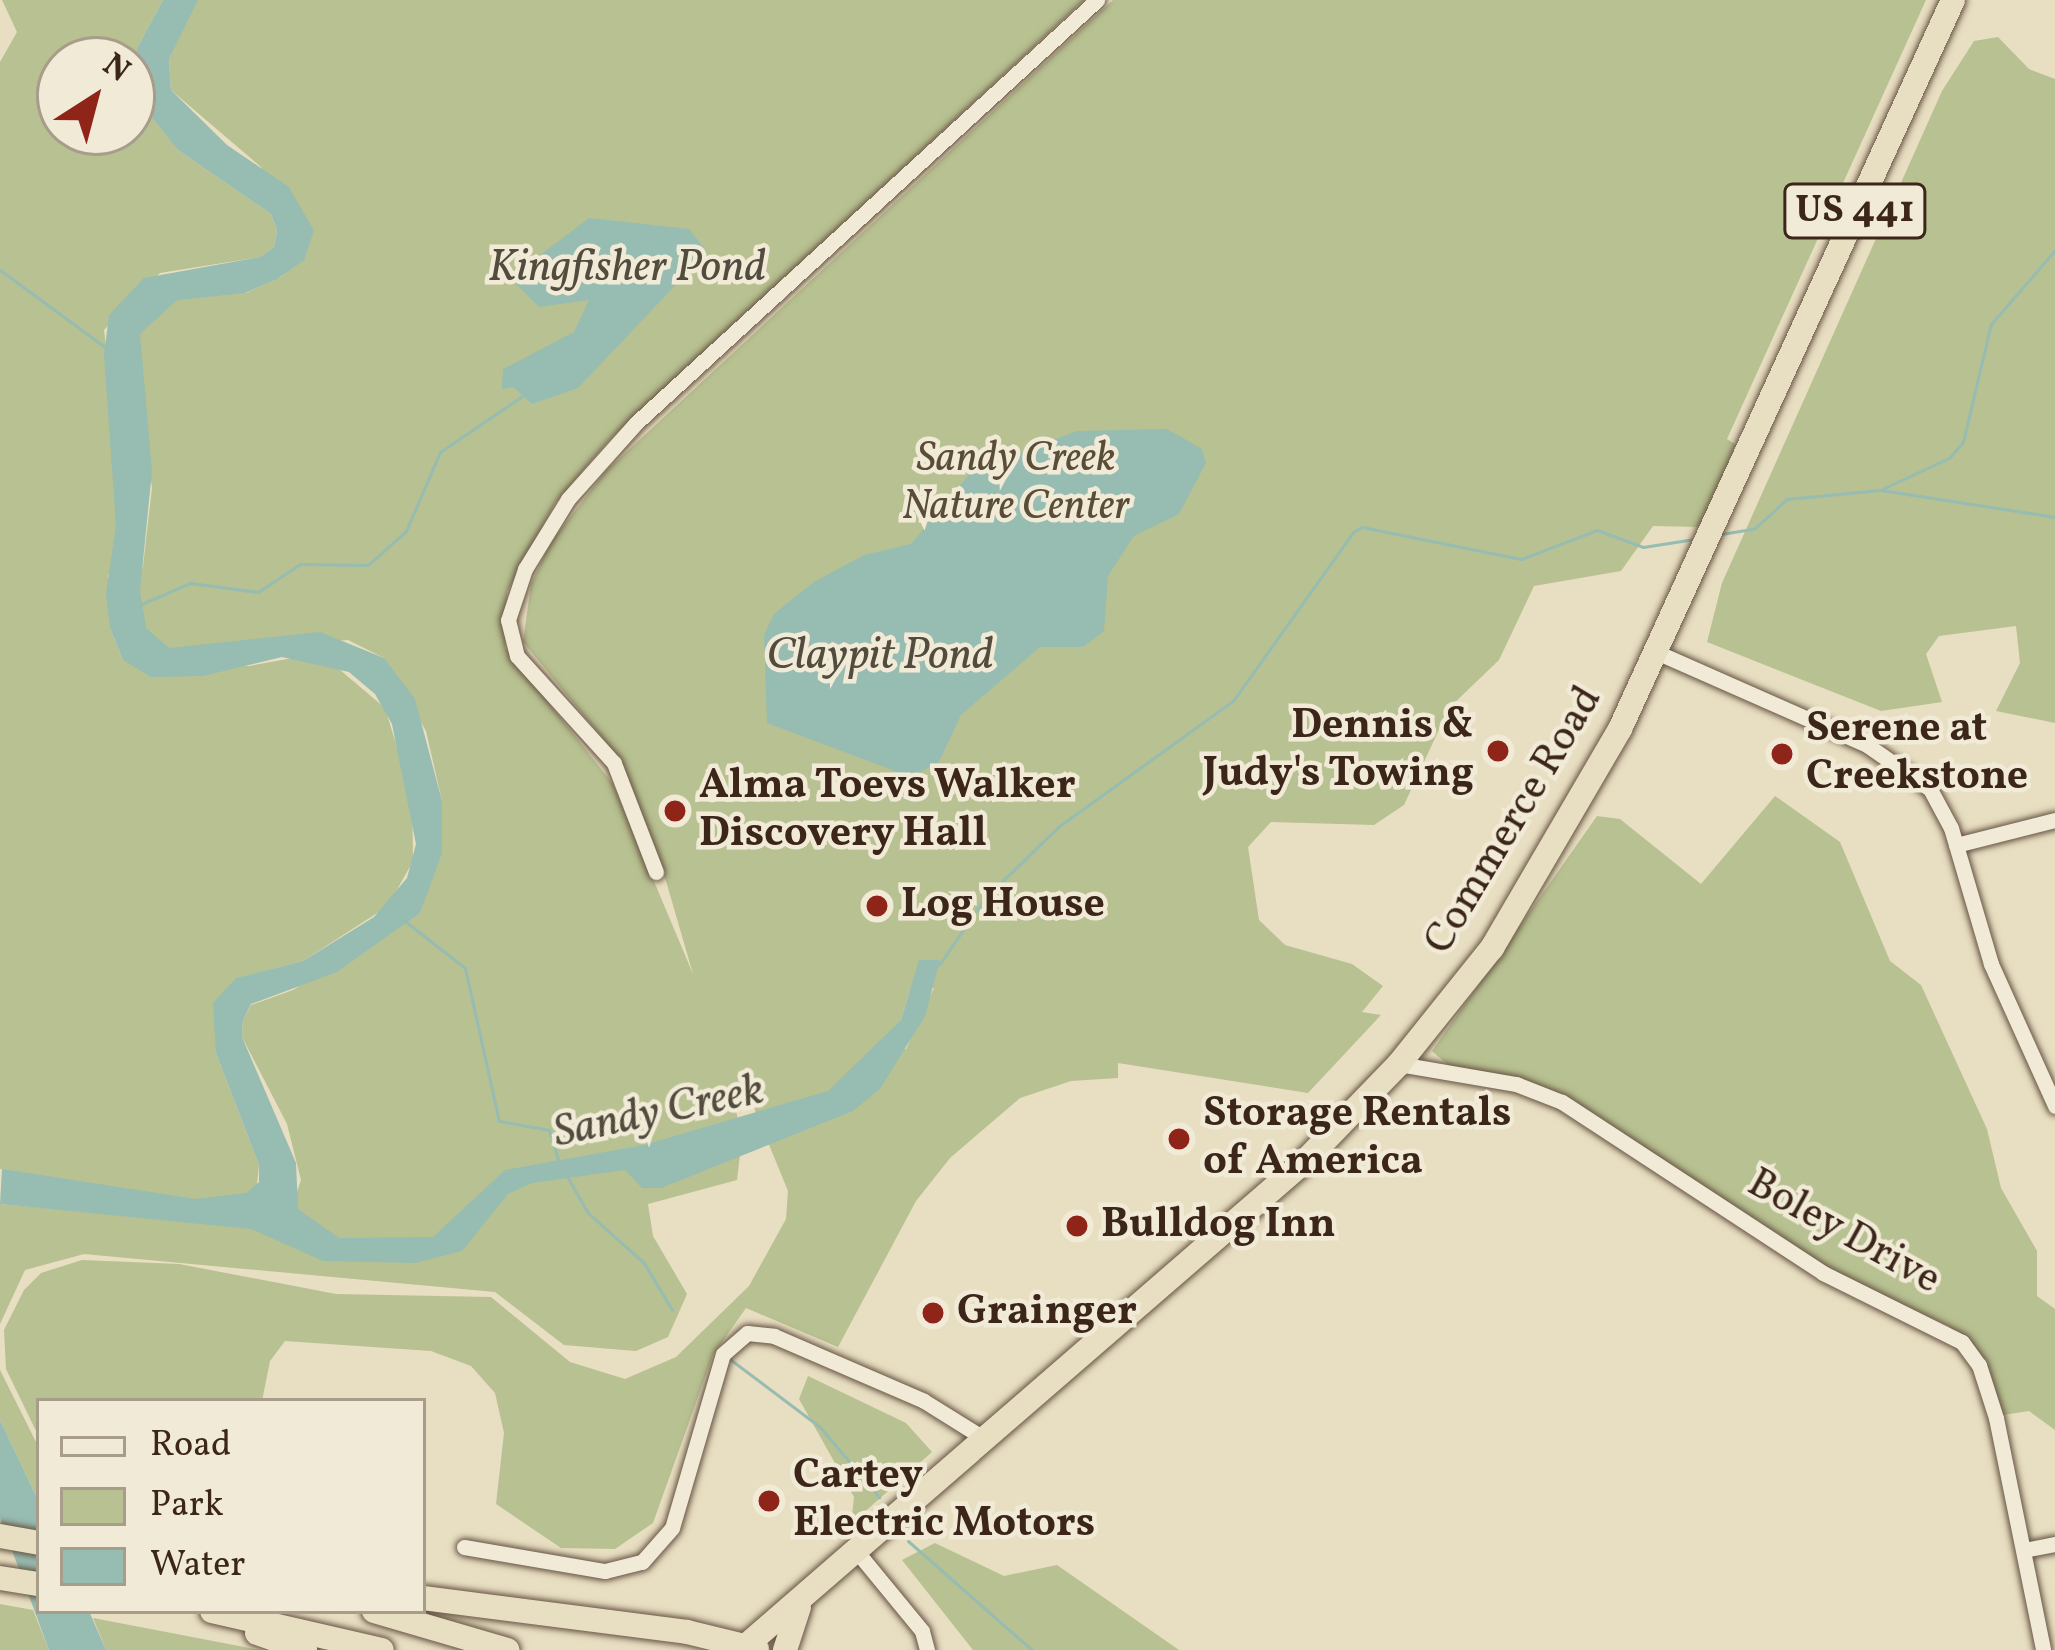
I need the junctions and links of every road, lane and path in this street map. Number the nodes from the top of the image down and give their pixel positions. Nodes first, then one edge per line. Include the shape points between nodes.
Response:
1 (1097, 0) edge
2 (1953, 0) edge
3 (1656, 652) junction
4 (2055, 820) edge
5 (1956, 844) junction
6 (656, 872) dead end
7 (1399, 1064) junction
8 (2055, 1106) edge
9 (985, 1439) junction
10 (0, 1536) edge
11 (36, 1542) edge
12 (2055, 1544) edge
13 (464, 1546) dead end
14 (2024, 1550) junction
15 (858, 1553) junction
16 (0, 1578) edge
17 (36, 1584) edge
18 (426, 1598) edge
19 (803, 1600) junction
20 (202, 1614) edge
21 (225, 1614) edge
22 (384, 1614) edge
23 (750, 1648) edge
24 (305, 1650) edge
25 (382, 1650) edge
26 (507, 1650) edge
27 (785, 1650) edge
28 (927, 1650) edge
29 (2043, 1650) edge

1 - 6 street via 636,423 568,499 525,569 508,620 517,656 614,764
2 - 3 highway, Commerce Road / US 441
3 - 5 street via 1900,762 1930,790
3 - 7 highway, Commerce Road / US 441 via 1580,806 1515,912
4 - 5 street
5 - 8 street via 1983,942
7 - 9 highway, Commerce Road / US 441 via 1305,1161
7 - 14 street, Boley Drive via 1501,1081 1562,1102 1822,1273 1962,1342 1986,1381
9 - 13 street via 925,1401 774,1336 747,1333 723,1354 672,1528 642,1562 604,1571
9 - 15 highway, Commerce Road / US 441
10 - 11 highway
12 - 14 street
14 - 29 street, Boley Drive
15 - 19 highway, Commerce Road / US 441
15 - 28 street via 922,1630
16 - 17 highway
18 - 23 highway
19 - 23 highway, Commerce Road / US 441
19 - 27 highway
20 - 24 highway
21 - 25 highway
22 - 26 highway

